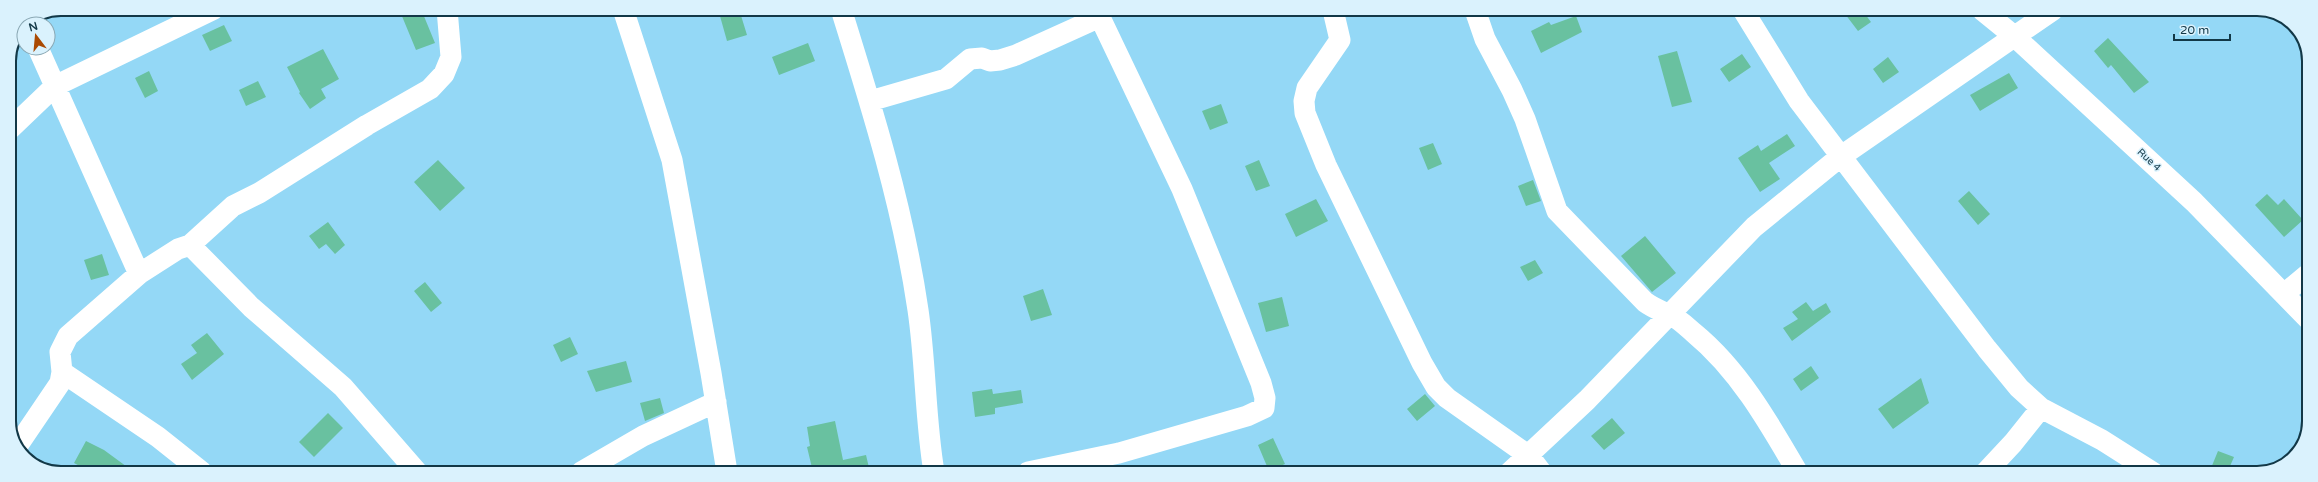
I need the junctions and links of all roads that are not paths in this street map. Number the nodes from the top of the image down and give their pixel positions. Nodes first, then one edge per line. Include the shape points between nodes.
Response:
1 (200, 16) edge
2 (448, 16) edge
3 (625, 16) edge
4 (843, 16) edge
5 (1092, 16) edge
6 (1099, 16) edge
7 (1334, 16) edge
8 (1477, 16) edge
9 (1747, 16) edge
10 (1989, 16) edge
11 (2045, 16) edge
12 (2014, 36) junction
13 (42, 56) edge
14 (55, 86) junction
15 (870, 101) junction
16 (16, 123) edge
17 (1840, 157) junction
18 (190, 245) junction
19 (139, 274) junction
20 (2302, 279) edge
21 (2284, 294) junction
22 (2302, 313) edge
23 (1670, 315) junction
24 (62, 372) junction
25 (716, 402) junction
26 (2041, 408) junction
27 (21, 441) edge
28 (1529, 456) junction
29 (194, 466) edge
30 (412, 466) edge
31 (592, 466) edge
32 (726, 466) edge
33 (933, 466) edge
34 (1057, 466) edge
35 (1517, 466) edge
36 (1537, 466) edge
37 (1794, 466) edge
38 (1992, 466) edge
39 (2143, 466) edge

1 - 14 street
2 - 18 street via 451,57 444,74 430,89 259,193 233,206
3 - 25 street via 672,160
4 - 15 street
5 - 15 street via 1016,55 990,61 982,58 970,59 946,79
6 - 34 street via 1182,189 1261,383 1266,403 1264,408 1246,416 1119,453
7 - 28 street via 1340,40 1307,88 1304,101 1305,113 1315,139 1415,349 1436,387 1447,398
8 - 23 street via 1485,39 1525,119 1557,211 1645,302
9 - 17 street via 1799,102
10 - 12 street, Rue 4
11 - 12 street
12 - 17 street
12 - 21 street, Rue 4 via 2194,202
13 - 14 street
14 - 16 street
14 - 19 street
15 - 33 street via 908,249 919,312
17 - 23 street via 1754,228
17 - 26 street via 1987,349 2025,394
18 - 19 street via 178,249
18 - 30 street via 251,307 342,387
19 - 24 street via 68,336 60,352
20 - 21 street
21 - 22 street, Rue 4
23 - 28 street
23 - 37 street via 1695,333 1727,366 1769,424
24 - 27 street via 60,383
24 - 29 street via 158,437
25 - 31 street via 644,436
25 - 32 street
26 - 38 street
26 - 39 street via 2102,440
28 - 35 street
28 - 36 street

